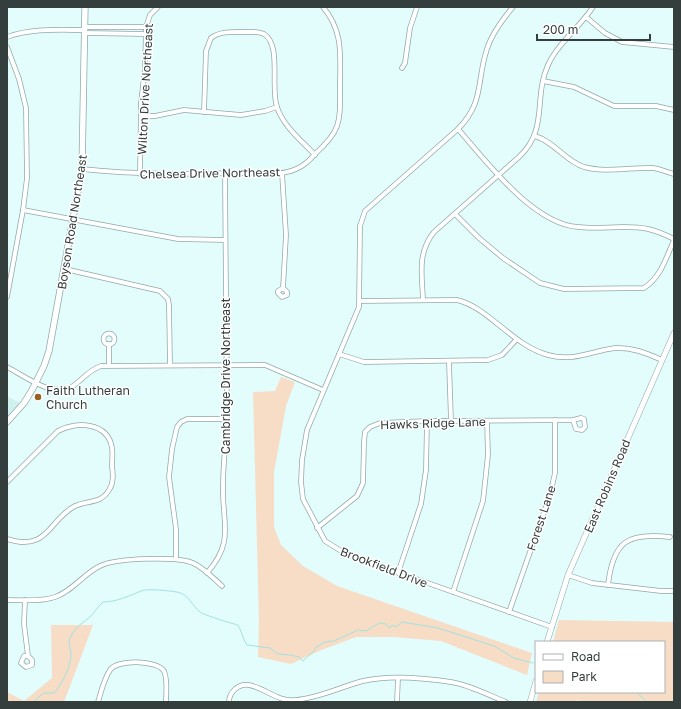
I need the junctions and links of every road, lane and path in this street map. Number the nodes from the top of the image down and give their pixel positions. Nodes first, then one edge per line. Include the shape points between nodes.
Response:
1 (85, 7) edge
2 (158, 7) edge
3 (323, 7) edge
4 (417, 7) edge
5 (513, 7) edge
6 (593, 7) edge
7 (586, 17) junction
8 (146, 27) junction
9 (85, 30) junction
10 (146, 34) junction
11 (7, 37) edge
12 (674, 46) edge
13 (7, 47) edge
14 (402, 68) dead end
15 (543, 81) junction
16 (277, 107) junction
17 (674, 110) edge
18 (204, 112) junction
19 (141, 116) junction
20 (458, 129) junction
21 (535, 136) junction
22 (315, 155) junction
23 (82, 169) junction
24 (282, 173) junction
25 (140, 174) junction
26 (225, 174) junction
27 (674, 174) edge
28 (498, 175) junction
29 (23, 210) junction
30 (455, 214) junction
31 (74, 219) junction
32 (674, 239) edge
33 (225, 240) junction
34 (64, 269) junction
35 (283, 288) dead end
36 (7, 297) edge
37 (423, 300) junction
38 (360, 301) junction
39 (674, 333) edge
40 (516, 340) junction
41 (109, 344) dead end
42 (339, 354) junction
43 (662, 360) junction
44 (449, 362) junction
45 (170, 364) junction
46 (226, 364) junction
47 (109, 365) junction
48 (7, 367) edge
49 (37, 382) junction
50 (323, 390) junction
51 (227, 419) junction
52 (555, 420) junction
53 (573, 420) dead end
54 (427, 421) junction
55 (451, 421) junction
56 (487, 421) junction
57 (7, 422) edge
58 (7, 482) edge
59 (317, 528) junction
60 (670, 537) dead end
61 (7, 539) edge
62 (176, 559) junction
63 (207, 573) junction
64 (398, 573) junction
65 (568, 575) junction
66 (608, 585) junction
67 (222, 586) dead end
68 (674, 591) edge
69 (453, 592) junction
70 (7, 600) edge
71 (25, 600) junction
72 (509, 612) junction
73 (552, 627) junction
74 (547, 641) edge
75 (28, 656) dead end
76 (398, 678) junction
77 (535, 684) edge
78 (294, 701) edge
79 (98, 702) edge
80 (166, 702) edge
81 (229, 702) edge
82 (397, 702) edge
83 (506, 702) edge
84 (530, 702) edge

1 - 9 main road, Boyson Road Northeast
2 - 8 street, Wilton Drive Northeast via 150,15
3 - 22 street, Chelsea Drive Northeast via 334,22 338,35 340,116 333,137
4 - 14 street
5 - 20 street, Brookfield Drive via 493,34 483,61 477,100
6 - 7 street
7 - 12 street via 604,33 622,42
7 - 15 street via 551,60
8 - 9 street
8 - 10 street, Wilton Drive Northeast
9 - 10 street
9 - 11 street via 38,30 20,32
9 - 23 main road, Boyson Road Northeast
10 - 19 street, Wilton Drive Northeast
13 - 29 street via 26,108 27,178
15 - 17 street via 574,87 614,106 656,106
15 - 21 street
16 - 18 street via 241,115
16 - 18 street via 273,88 274,52 271,40 260,33 241,32 218,34 209,42 206,51
16 - 22 street via 287,124
18 - 19 street via 184,110
19 - 25 street, Wilton Drive Northeast
20 - 28 street
20 - 38 street, Brookfield Drive via 365,211 360,226
21 - 27 street via 547,141 572,162 584,167 652,168
21 - 28 street via 526,150
22 - 24 street, Chelsea Drive Northeast via 297,169
23 - 25 street, Chelsea Drive Northeast
23 - 31 main road, Boyson Road Northeast
24 - 26 street, Chelsea Drive Northeast
24 - 35 street via 286,236
25 - 26 street, Chelsea Drive Northeast
26 - 33 street, Cambridge Drive Northeast
28 - 30 street
28 - 32 street via 528,202 563,224 579,228 642,228
29 - 31 street
29 - 36 street
30 - 32 street via 479,238 527,275 540,283 564,290 644,288 658,275
30 - 37 street via 426,242 422,258
31 - 33 street via 178,239
31 - 34 main road, Boyson Road Northeast
33 - 46 street, Cambridge Drive Northeast
34 - 45 street via 154,290 164,295 169,305
34 - 49 main road, Boyson Road Northeast via 49,351
37 - 38 street
37 - 40 street via 447,299 464,302
38 - 42 street, Brookfield Drive
39 - 43 street, East Robins Road
40 - 43 street via 539,352 559,356 579,357 624,348 644,352
40 - 44 street via 508,350 495,358
41 - 47 street
42 - 44 street via 364,362
42 - 50 street, Brookfield Drive
43 - 65 street, East Robins Road
44 - 55 street
45 - 46 street
45 - 47 street
46 - 50 street via 268,366
46 - 51 street, Cambridge Drive Northeast
47 - 49 street via 95,368 74,385 63,390
48 - 49 street
49 - 57 main road, Boyson Road Northeast via 24,403
50 - 59 street, Brookfield Drive via 307,430 300,482 303,499
51 - 62 street via 187,419 177,427 169,477 176,529
51 - 63 street, Cambridge Drive Northeast via 223,484 225,543 221,555
52 - 53 street, Hawks Ridge Lane
52 - 56 street, Hawks Ridge Lane
52 - 72 street, Forest Lane via 555,473 550,495
54 - 55 street, Hawks Ridge Lane
54 - 59 street, Hawks Ridge Lane via 380,423 370,427 365,432 363,483 357,496
54 - 64 street via 426,470 421,504
55 - 56 street, Hawks Ridge Lane
56 - 69 street via 488,455 483,500
58 - 61 street via 65,427 93,426 110,440 113,478 110,490 105,496 92,503 74,507 36,541 21,542
59 - 64 street, Brookfield Drive via 325,541 346,554
60 - 66 street via 642,535 628,541 613,559
62 - 63 street via 193,562
62 - 71 street via 113,561 86,574 66,593 43,600
63 - 67 street
64 - 69 street, Brookfield Drive
65 - 66 street
65 - 73 street, East Robins Road
66 - 68 street
69 - 72 street, Brookfield Drive
70 - 71 street
71 - 75 street via 24,624
72 - 73 street, Brookfield Drive
73 - 74 street, East Robins Road
76 - 78 street via 365,681
76 - 82 street
76 - 83 street via 452,682
77 - 84 street
78 - 81 street via 248,685 239,686 233,691
79 - 80 street via 110,670 121,663 152,663 159,666 166,680

